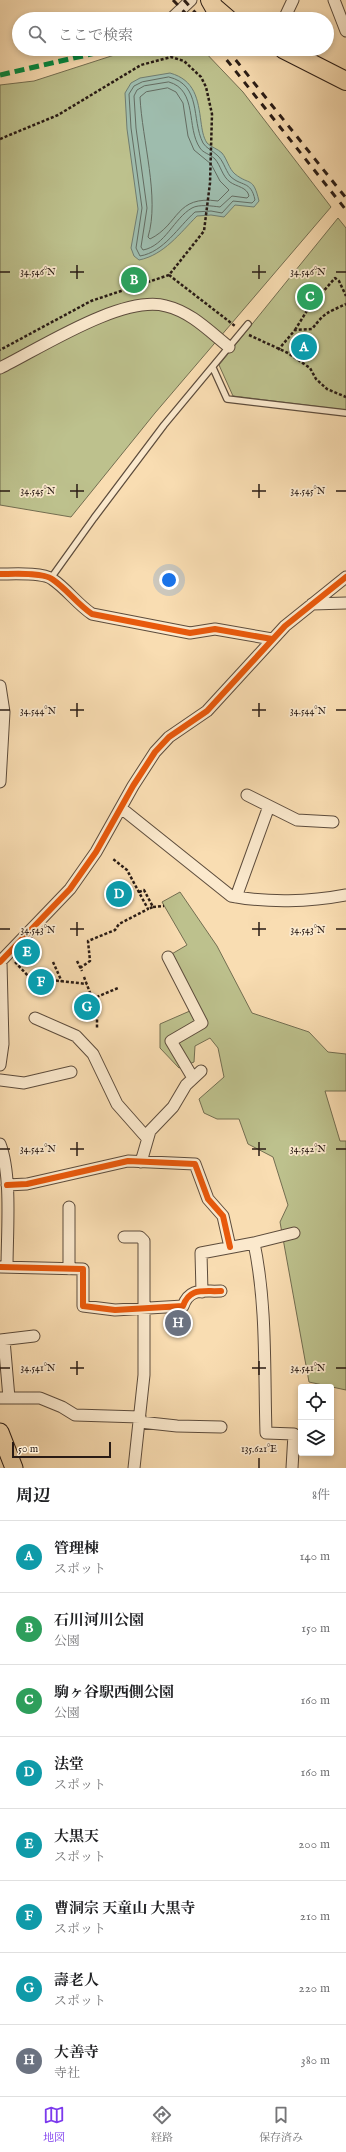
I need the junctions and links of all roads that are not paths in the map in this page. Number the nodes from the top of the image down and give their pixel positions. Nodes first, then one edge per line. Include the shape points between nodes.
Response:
1 (192, 0) edge
2 (210, 0) edge
3 (293, 0) edge
4 (334, 0) edge
5 (179, 12) edge
6 (220, 12) edge
7 (287, 12) edge
8 (346, 31) edge
9 (297, 56) edge
10 (346, 81) edge
11 (248, 324) dead end
12 (229, 347) junction
13 (0, 368) edge
14 (213, 368) junction
15 (346, 413) edge
16 (0, 574) edge
17 (346, 577) edge
18 (51, 578) junction
19 (346, 603) edge
20 (312, 604) junction
21 (272, 639) junction
22 (0, 686) edge
23 (0, 782) edge
24 (247, 796) dead end
25 (269, 806) junction
26 (121, 808) junction
27 (333, 822) dead end
28 (346, 895) edge
29 (236, 897) junction
30 (168, 957) dead end
31 (0, 962) edge
32 (35, 1018) dead end
33 (0, 1065) edge
34 (71, 1072) dead end
35 (0, 1080) edge
36 (147, 1138) junction
37 (0, 1144) edge
38 (141, 1162) junction
39 (7, 1185) junction
40 (69, 1207) dead end
41 (294, 1233) dead end
42 (124, 1237) dead end
43 (254, 1243) junction
44 (230, 1247) junction
45 (3, 1267) edge
46 (69, 1269) junction
47 (221, 1291) dead end
48 (202, 1292) junction
49 (145, 1308) junction
50 (34, 1336) dead end
51 (2, 1340) edge
52 (4, 1398) edge
53 (140, 1420) junction
54 (221, 1427) dead end
55 (0, 1432) edge
56 (14, 1468) edge
57 (134, 1468) edge
58 (292, 1468) edge

1 - 5 street
2 - 6 highway
3 - 7 street
4 - 8 street
9 - 10 highway
11 - 12 lane
12 - 13 street via 191,316 165,305 139,305 95,319
12 - 14 lane
14 - 15 lane via 227,399
14 - 18 lane via 164,425
16 - 18 street
17 - 20 street
18 - 21 street via 92,614 190,633 215,629
19 - 20 street
20 - 21 street
21 - 26 street via 207,711 169,737 160,747
22 - 23 street via 4,732
24 - 25 street
25 - 27 street via 297,820
25 - 29 street
26 - 29 street via 231,896
26 - 31 street via 96,852 70,889
28 - 29 street via 322,899
30 - 36 street via 202,1023 171,1041 197,1075 186,1085 173,1107 150,1131
31 - 33 street via 3,1044
32 - 36 street via 76,1036 93,1054 117,1104
34 - 35 street via 24,1083
36 - 38 street
37 - 39 street
38 - 39 street via 128,1161 27,1184
38 - 44 street via 195,1164 208,1199 223,1216
39 - 45 street
40 - 46 street
41 - 43 street
42 - 49 street via 140,1237 144,1241
43 - 44 street
43 - 58 street via 263,1310 266,1433 294,1434
44 - 48 street via 201,1253
45 - 46 street
46 - 49 street via 83,1269 83,1306 115,1310
47 - 48 street
48 - 49 street via 192,1292 186,1296 183,1306
49 - 53 street
50 - 51 street
51 - 52 street
52 - 53 street via 40,1398 75,1415
53 - 54 street via 178,1426
53 - 57 street
55 - 56 main road

